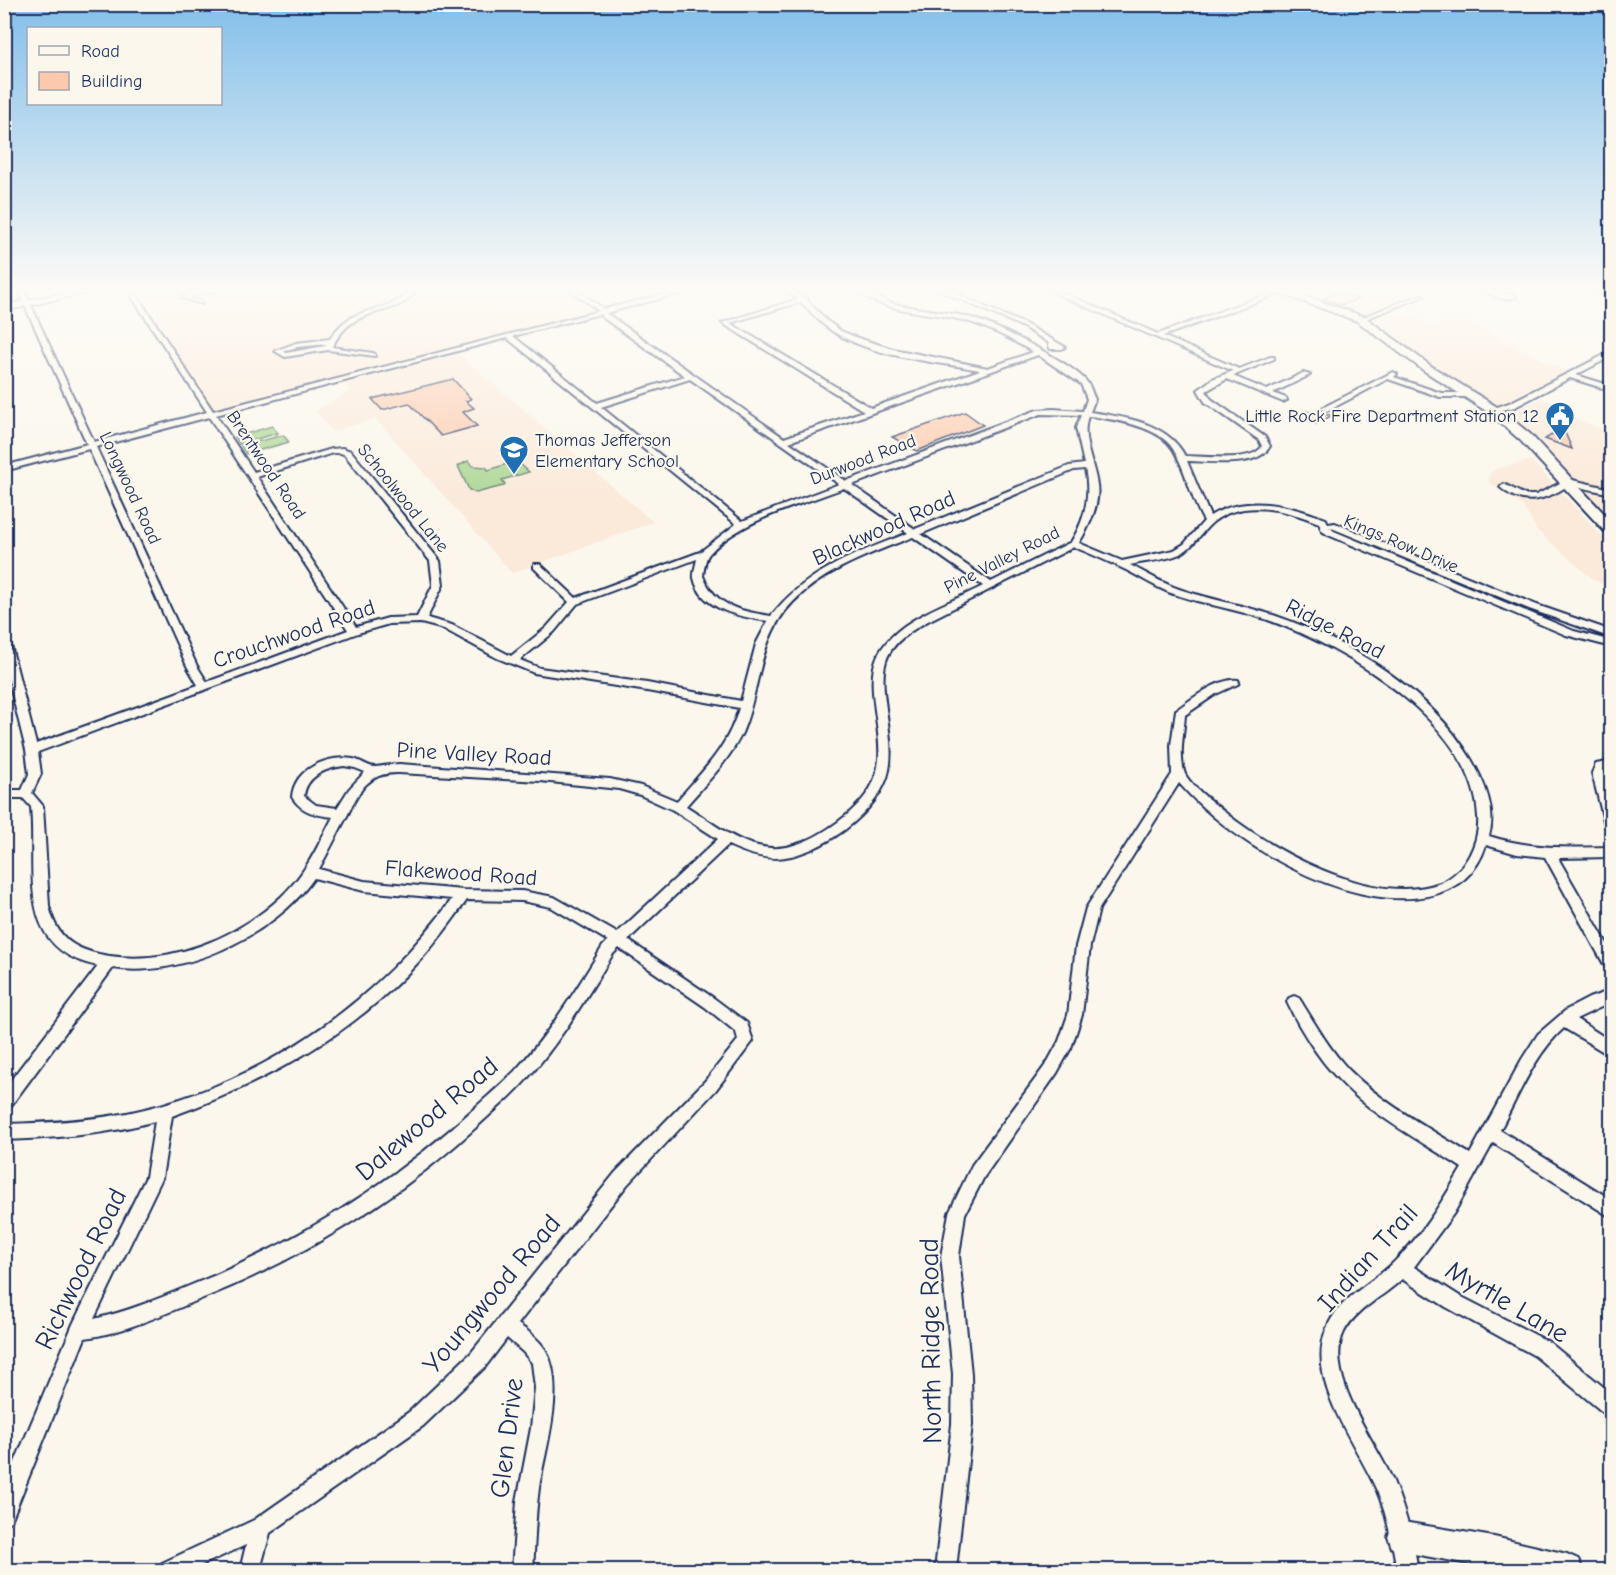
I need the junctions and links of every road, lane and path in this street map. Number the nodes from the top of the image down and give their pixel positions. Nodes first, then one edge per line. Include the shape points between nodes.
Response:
1 (54, 362) edge
2 (178, 362) edge
3 (413, 362) edge
4 (541, 362) edge
5 (668, 362) edge
6 (788, 362) edge
7 (945, 362) edge
8 (1012, 362) edge
9 (1049, 362) edge
10 (1217, 362) edge
11 (1263, 362) edge
12 (1417, 362) edge
13 (1595, 362) edge
14 (987, 370) junction
15 (1239, 371) junction
16 (1397, 372) dead end
17 (1306, 375) dead end
18 (1570, 375) junction
19 (1227, 376) junction
20 (690, 377) junction
21 (1388, 377) junction
22 (1611, 389) edge
23 (1267, 393) junction
24 (1469, 395) junction
25 (1283, 400) dead end
26 (596, 406) junction
27 (1324, 408) dead end
28 (1493, 410) junction
29 (870, 411) junction
30 (213, 415) junction
31 (1085, 415) junction
32 (784, 441) junction
33 (93, 447) junction
34 (1182, 458) junction
35 (1089, 466) junction
36 (4, 469) edge
37 (253, 475) junction
38 (1568, 482) junction
39 (845, 485) junction
40 (1504, 487) dead end
41 (1611, 492) edge
42 (1208, 521) junction
43 (1323, 521) junction
44 (741, 524) junction
45 (1611, 531) edge
46 (914, 534) junction
47 (1074, 544) junction
48 (703, 554) junction
49 (1122, 564) junction
50 (537, 566) dead end
51 (990, 586) junction
52 (574, 602) junction
53 (773, 619) junction
54 (421, 620) junction
55 (354, 631) junction
56 (1611, 635) edge
57 (4, 638) edge
58 (1611, 644) edge
59 (512, 662) junction
60 (1234, 682) dead end
61 (204, 686) junction
62 (746, 706) junction
63 (32, 750) junction
64 (1611, 765) edge
65 (374, 772) junction
66 (1178, 774) junction
67 (4, 794) edge
68 (26, 794) junction
69 (678, 808) junction
70 (342, 813) junction
71 (1611, 829) edge
72 (728, 838) junction
73 (1484, 840) junction
74 (1611, 852) edge
75 (1550, 855) junction
76 (312, 872) junction
77 (463, 894) junction
78 (618, 940) junction
79 (108, 963) junction
80 (1611, 966) edge
81 (1611, 996) edge
82 (1294, 1002) dead end
83 (1563, 1020) junction
84 (746, 1035) joint
85 (1611, 1050) edge
86 (4, 1102) edge
87 (165, 1111) junction
88 (4, 1132) edge
89 (1490, 1132) junction
90 (1471, 1164) junction
91 (1611, 1210) edge
92 (1401, 1269) junction
93 (507, 1326) junction
94 (79, 1330) junction
95 (1611, 1407) edge
96 (4, 1514) edge
97 (261, 1527) junction
98 (1403, 1537) junction
99 (169, 1570) edge
100 (250, 1570) edge
101 (523, 1570) edge
102 (945, 1570) edge
103 (1407, 1570) edge
104 (1567, 1570) edge

1 - 33 street, Longwood Road
2 - 30 street, Brentwood Road
3 - 30 street
4 - 26 street
5 - 20 street
6 - 29 street
7 - 14 street
8 - 14 street
9 - 31 street, Pine Valley Road via 1086,385 1091,399
10 - 15 street
11 - 15 street
12 - 24 main road
13 - 18 street
14 - 29 street
15 - 19 street
16 - 21 street
17 - 23 street
18 - 22 street
18 - 28 street via 1512,405
19 - 23 street
19 - 34 street via 1208,384 1202,393 1260,437 1265,443 1264,451 1248,459
20 - 26 street
20 - 32 street
21 - 24 street via 1440,395
21 - 27 street
23 - 25 street
24 - 28 main road
26 - 44 street
28 - 38 main road
29 - 32 street
30 - 33 street
30 - 37 street, Brentwood Road
31 - 34 street, Durwood Road via 1153,429 1172,441
31 - 35 street, Pine Valley Road via 1080,428
31 - 39 street, Durwood Road via 1056,411 1033,414
32 - 39 street
33 - 36 street
33 - 61 street, Longwood Road
34 - 42 street, Durwood Road
35 - 46 street, Blackwood Road via 1072,468
35 - 47 street, Pine Valley Road via 1093,495 1083,530
37 - 54 street, Schoolwood Lane via 332,452 348,453 435,561 438,585
37 - 55 street, Brentwood Road
38 - 40 street via 1536,499
38 - 41 street
38 - 45 main road
39 - 44 street, Durwood Road
39 - 46 street
42 - 43 street, Kings Row Drive via 1231,510 1261,506
42 - 49 street, Kings Row Drive via 1191,542 1174,554
43 - 56 street via 1533,608
43 - 58 street, Kings Row Drive via 1328,531 1343,538 1563,630
44 - 48 street, Durwood Road
46 - 51 street
46 - 53 street, Blackwood Road via 823,574 792,597
47 - 49 street, Ridge Road
47 - 51 street, Pine Valley Road
48 - 52 street, Durwood Road
48 - 53 street via 698,576 711,598 737,613
49 - 73 street, Ridge Road via 1171,589 1295,626 1383,675 1440,726 1466,760 1482,794
50 - 52 street
51 - 72 street, Pine Valley Road via 904,632 883,655 878,678 886,757 881,782 867,804 835,830 797,850 759,852
52 - 59 street, Durwood Road via 550,630
53 - 62 street, Blackwood Road via 763,639
54 - 55 street, Crouchwood Road via 388,621
54 - 59 street, Crouchwood Road via 448,627
55 - 61 street, Crouchwood Road
57 - 63 street
59 - 62 street, Crouchwood Road via 549,674
60 - 66 street via 1212,691 1180,713
61 - 63 street, Crouchwood Road
62 - 69 street, Blackwood Road via 723,756
63 - 68 street via 35,774
64 - 71 street via 1600,767 1598,773
65 - 69 street, Pine Valley Road via 443,771 621,785
65 - 70 street, Pine Valley Road via 356,788
65 - 70 street via 352,763 335,763 309,775 300,785 298,797 305,806
66 - 73 street via 1214,814 1254,843 1301,867 1356,885 1396,892 1442,888 1465,871
66 - 102 street, North Ridge Road via 1093,908 1083,946 1075,1015 1066,1043 978,1171 957,1213 950,1256 962,1374 962,1424
67 - 68 street
68 - 79 street, Pine Valley Road via 37,806 43,908 50,930 71,951
69 - 72 street, Pine Valley Road
70 - 76 street, Pine Valley Road
72 - 78 street, Dalewood Road
73 - 75 street
74 - 75 street
75 - 80 street
76 - 77 street, Flakewood Road via 364,886
76 - 79 street, Pine Valley Road via 274,911 224,941 154,962
77 - 78 street, Flakewood Road via 522,896 554,903
77 - 87 street via 406,967 351,1015 264,1070
78 - 84 street, Flakewood Road via 710,1003
78 - 94 street, Dalewood Road via 560,1027 519,1077 450,1141 392,1186 324,1231 244,1273 157,1308
79 - 86 street
81 - 83 street, Indian Trail via 1586,1005
82 - 90 street via 1346,1076
83 - 85 street
83 - 89 street, Indian Trail via 1539,1046
84 - 93 street, Youngwood Road via 742,1047 621,1179
87 - 88 street via 94,1125
87 - 94 street, Richwood Road via 154,1178
89 - 90 street, Indian Trail
89 - 91 street
90 - 92 street, Indian Trail via 1446,1209
92 - 95 street, Myrtle Lane via 1542,1349
92 - 98 street, Indian Trail via 1375,1286 1346,1314 1335,1332 1330,1352 1340,1400 1380,1476
93 - 97 street, Youngwood Road via 478,1360 401,1432
93 - 101 street, Glen Drive via 530,1346 545,1374 526,1503
94 - 96 street, Richwood Road
97 - 99 street, Youngwood Road
97 - 100 street
98 - 103 street, Indian Trail
98 - 104 street

